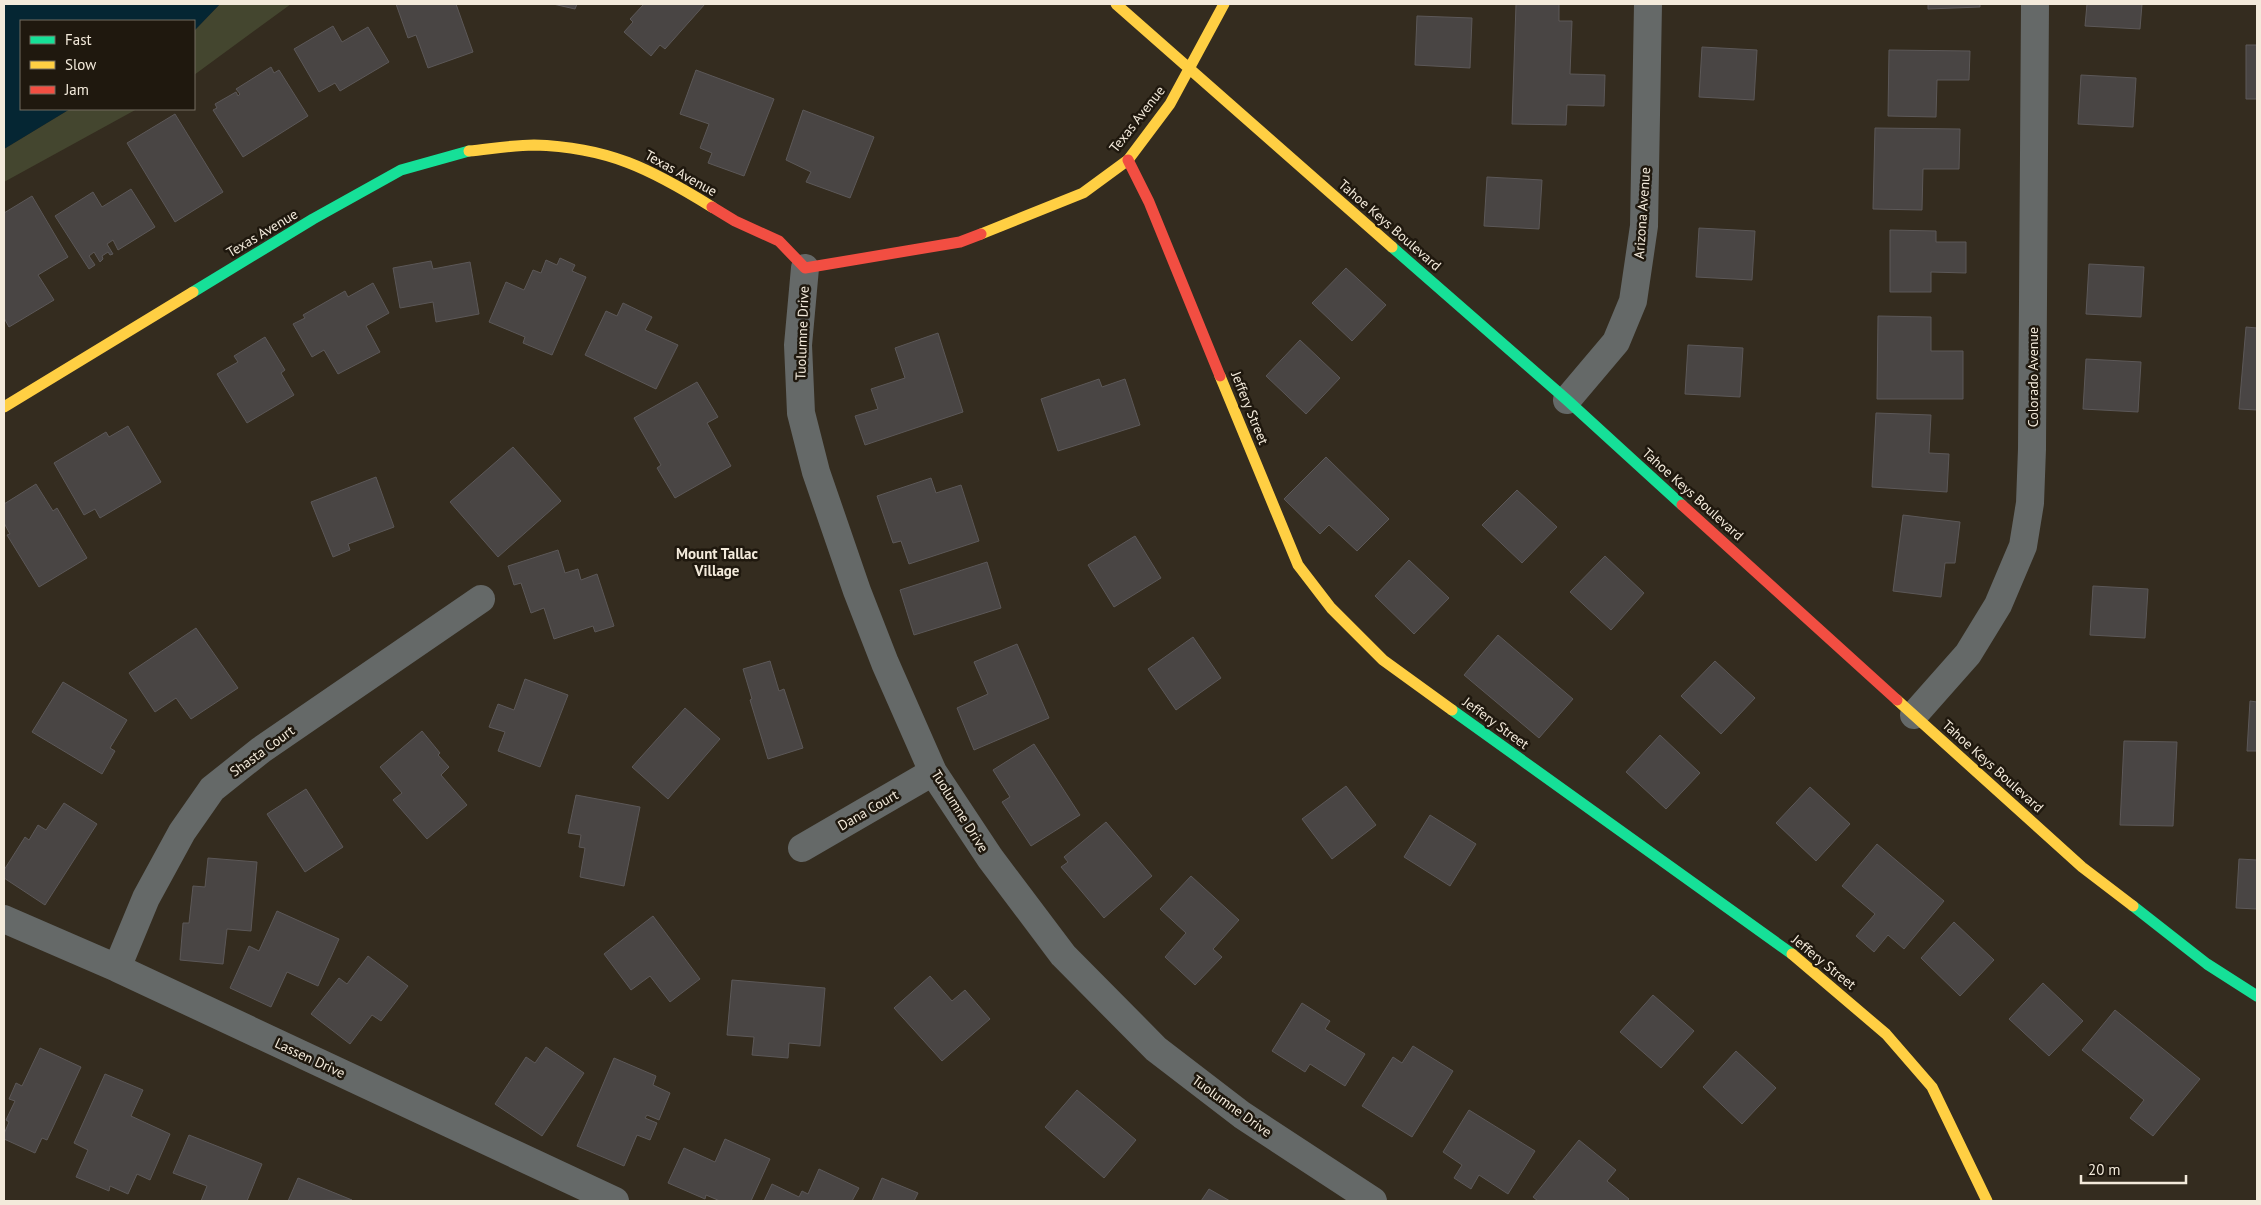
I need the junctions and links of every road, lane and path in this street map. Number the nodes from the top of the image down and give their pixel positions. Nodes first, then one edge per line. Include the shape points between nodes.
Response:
1 (1116, 4) edge
2 (1224, 4) edge
3 (1648, 4) edge
4 (2035, 4) edge
5 (1189, 70) junction
6 (1128, 160) junction
7 (805, 268) junction
8 (1567, 400) junction
9 (4, 407) edge
10 (481, 599) dead end
11 (1914, 715) junction
12 (934, 772) junction
13 (802, 848) dead end
14 (4, 919) edge
15 (117, 968) junction
16 (2257, 996) edge
17 (614, 1201) edge
18 (1373, 1201) edge
19 (1987, 1201) edge

1 - 5 street, Tahoe Keys Boulevard
2 - 5 street, Texas Avenue
3 - 8 street, Arizona Avenue via 1644,226 1633,301 1616,342
4 - 11 street, Colorado Avenue via 2032,448 2030,503 2023,546 1998,605 1968,654
5 - 6 street, Texas Avenue via 1170,104
5 - 8 street, Tahoe Keys Boulevard
6 - 7 street, Texas Avenue via 1083,193 960,242
6 - 19 street, Jeffery Street via 1149,202 1298,565 1331,608 1383,660 1799,959 1886,1034 1932,1087
7 - 9 street, Texas Avenue via 779,241 625,160 587,150 533,145 465,151 401,170 313,219
7 - 12 street, Tuolumne Drive via 798,344 801,413 816,472 885,663
8 - 11 street, Tahoe Keys Boulevard
10 - 15 street, Shasta Court via 261,750 212,789 182,832 146,898
11 - 16 street, Tahoe Keys Boulevard via 2082,867 2207,964
12 - 13 street, Dana Court
12 - 18 street, Tuolumne Drive via 990,858 1063,955 1156,1049 1242,1115
14 - 15 street, Lassen Drive
15 - 17 street, Lassen Drive

